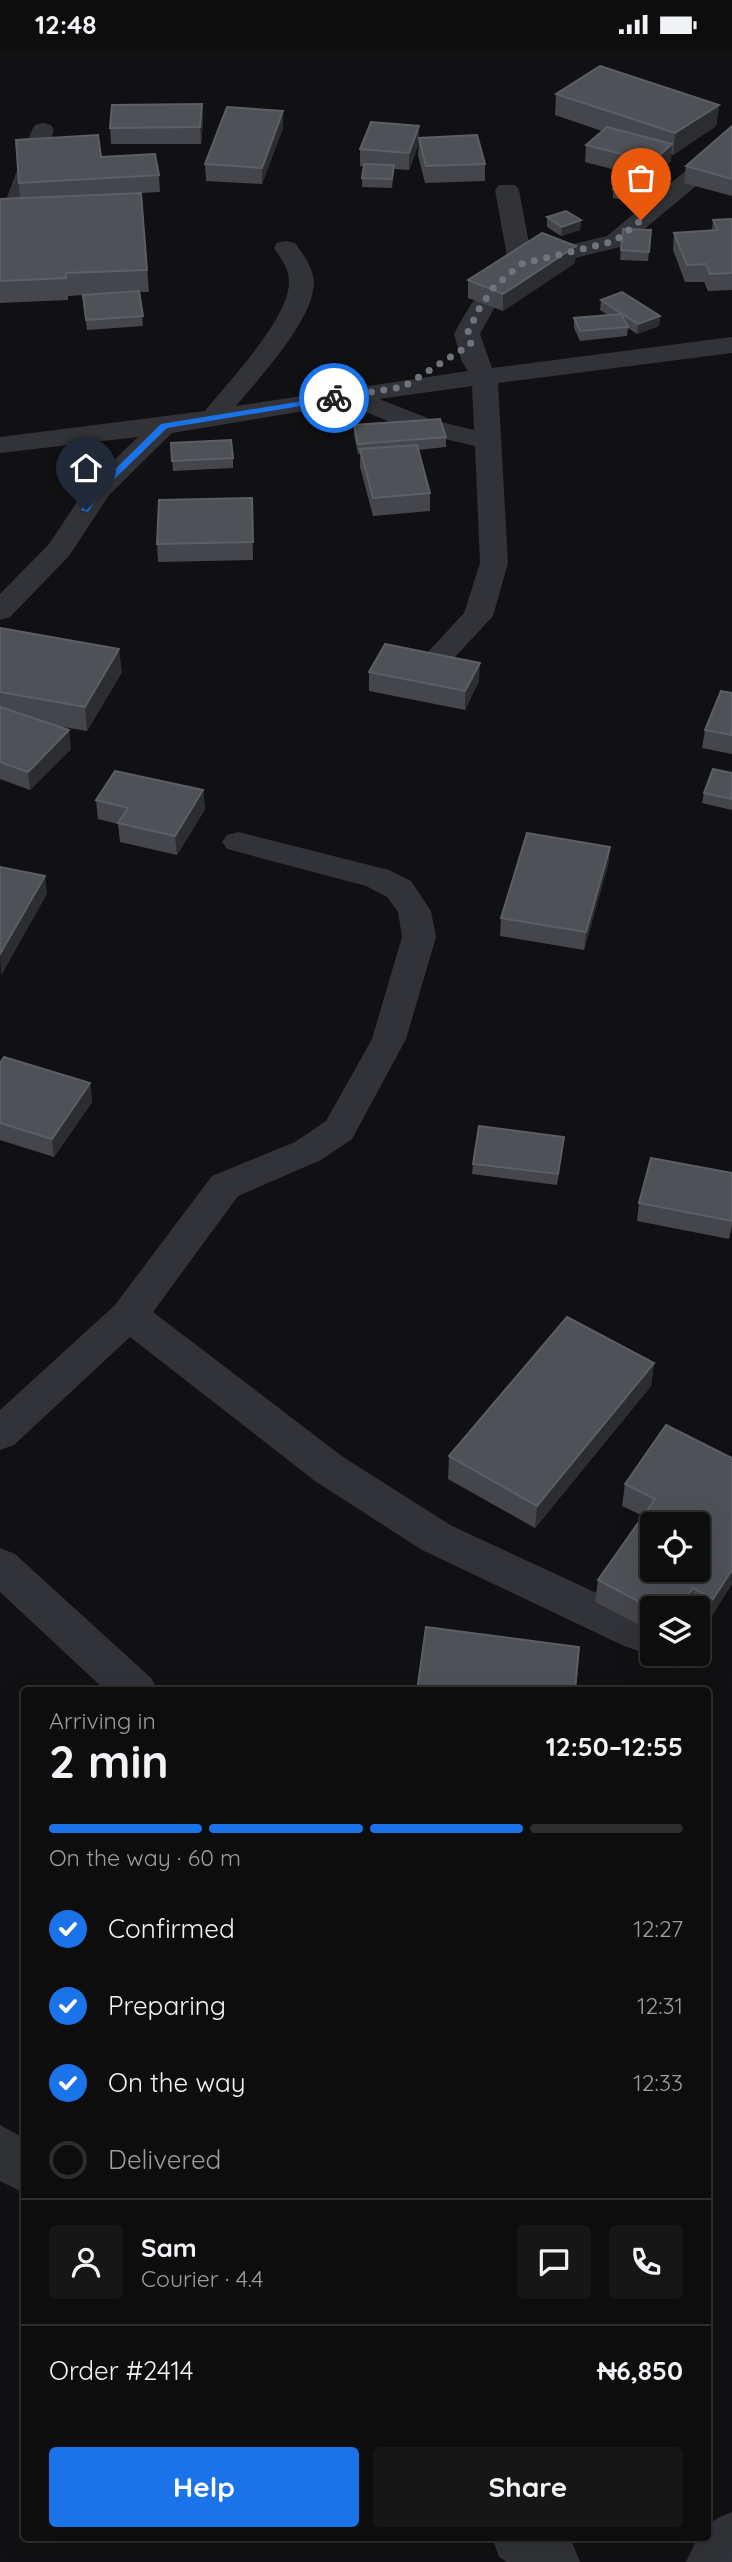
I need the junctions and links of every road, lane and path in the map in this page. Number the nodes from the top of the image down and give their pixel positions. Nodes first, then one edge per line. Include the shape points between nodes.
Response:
1 (43, 130) dead end
2 (732, 144) edge
3 (507, 190) dead end
4 (38, 215) edge
5 (6, 217) edge
6 (286, 248) dead end
7 (521, 264) junction
8 (471, 344) junction
9 (732, 345) edge
10 (642, 356) junction
11 (732, 370) edge
12 (485, 378) junction
13 (403, 387) junction
14 (349, 396) junction
15 (214, 418) junction
16 (164, 426) junction
17 (98, 433) junction
18 (490, 442) junction
19 (0, 445) edge
20 (130, 460) junction
21 (0, 611) edge
22 (431, 666) edge
23 (238, 842) dead end
24 (129, 1315) junction
25 (0, 1434) edge
26 (0, 1566) edge
27 (639, 1633) edge
28 (132, 1687) edge
29 (0, 2150) edge
30 (21, 2166) edge
31 (732, 2540) edge
32 (524, 2541) edge
33 (552, 2562) edge
34 (714, 2562) edge

1 - 5 street
2 - 7 street via 615,241
3 - 7 street
4 - 5 street
6 - 15 street via 299,265 302,286 296,310
7 - 8 street via 494,287 479,309 467,334
8 - 12 street
8 - 13 street
9 - 10 street
10 - 11 street
10 - 12 street
12 - 13 street
12 - 18 street
13 - 14 street
14 - 15 street
14 - 18 street via 424,426
15 - 16 street
16 - 17 street
16 - 20 street
17 - 19 street
17 - 20 street
18 - 22 street via 494,563 478,616
20 - 21 street via 99,490 59,551
23 - 24 street via 377,878 399,889 414,911 419,937 389,1039 340,1130 308,1151 225,1186
24 - 25 street
24 - 27 street via 329,1469 437,1538
26 - 28 street
29 - 30 street
31 - 34 street
32 - 33 street

